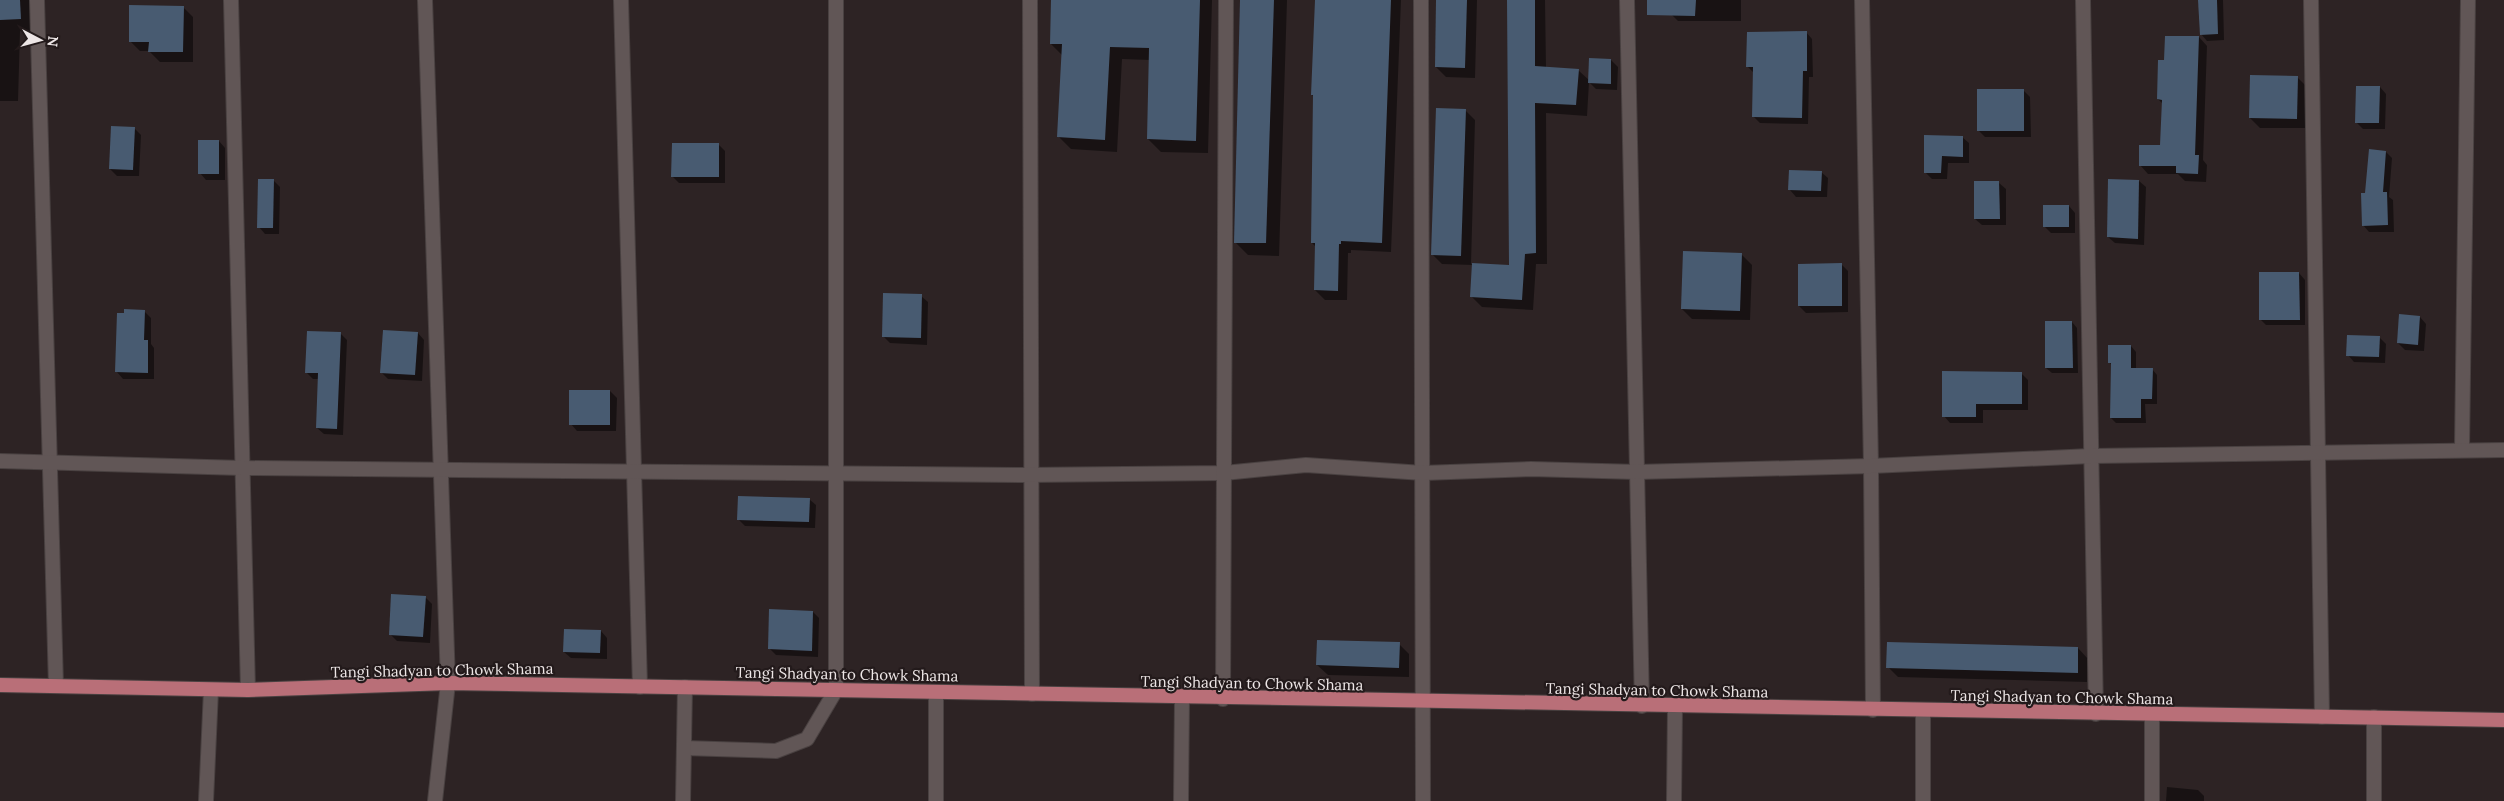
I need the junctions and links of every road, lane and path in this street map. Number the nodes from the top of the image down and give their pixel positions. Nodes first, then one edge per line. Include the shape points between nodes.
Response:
1 (37, 0) edge
2 (230, 0) edge
3 (425, 0) edge
4 (621, 0) edge
5 (836, 0) edge
6 (1030, 0) edge
7 (1226, 0) edge
8 (1422, 0) edge
9 (1627, 0) edge
10 (1862, 0) edge
11 (2083, 0) edge
12 (2312, 0) edge
13 (2468, 0) edge
14 (2462, 450) junction
15 (2504, 450) edge
16 (2318, 454) junction
17 (2091, 456) junction
18 (0, 461) edge
19 (50, 462) junction
20 (1871, 466) junction
21 (242, 468) junction
22 (441, 470) junction
23 (634, 470) junction
24 (836, 472) junction
25 (1423, 472) junction
26 (1637, 472) junction
27 (1224, 473) junction
28 (1031, 474) junction
29 (448, 683) junction
30 (0, 685) edge
31 (56, 686) junction
32 (640, 686) junction
33 (685, 687) junction
34 (211, 690) junction
35 (248, 690) junction
36 (836, 690) junction
37 (936, 692) junction
38 (1032, 694) junction
39 (1182, 698) junction
40 (1223, 699) junction
41 (1424, 702) junction
42 (1642, 706) junction
43 (1675, 707) junction
44 (1872, 710) junction
45 (1923, 711) junction
46 (2096, 714) junction
47 (2152, 715) junction
48 (2322, 717) junction
49 (2374, 718) junction
50 (2504, 720) edge
51 (684, 748) junction
52 (206, 801) edge
53 (435, 801) edge
54 (683, 801) edge
55 (936, 801) edge
56 (1181, 801) edge
57 (1423, 801) edge
58 (1674, 801) edge
59 (1923, 801) edge
60 (2152, 801) edge
61 (2374, 801) edge

1 - 19 street
2 - 21 street
3 - 22 street
4 - 23 street
5 - 24 street
6 - 28 street
7 - 27 street
8 - 25 street
9 - 26 street
10 - 20 street
11 - 17 street
12 - 16 street
13 - 14 street
14 - 15 street
14 - 16 street
16 - 17 street
16 - 48 street
17 - 20 street
17 - 46 street
18 - 19 street
19 - 21 street
19 - 31 street
20 - 26 street
20 - 44 street
21 - 22 street
21 - 35 street
22 - 23 street
22 - 29 street
23 - 24 street
23 - 32 street
24 - 28 street
24 - 36 street
25 - 26 street via 1532,469
25 - 27 street via 1306,465
25 - 41 street
26 - 42 street
27 - 28 street
27 - 40 street
28 - 38 street
29 - 32 main road, Tangi Shadyan to Chowk Shama
29 - 35 main road, Tangi Shadyan to Chowk Shama
29 - 53 street
30 - 31 main road, Tangi Shadyan to Chowk Shama
31 - 34 main road, Tangi Shadyan to Chowk Shama
32 - 33 main road, Tangi Shadyan to Chowk Shama
33 - 36 main road, Tangi Shadyan to Chowk Shama
33 - 51 street
34 - 35 main road, Tangi Shadyan to Chowk Shama
34 - 52 street
36 - 37 main road, Tangi Shadyan to Chowk Shama
36 - 51 street via 807,739 776,751
37 - 38 main road, Tangi Shadyan to Chowk Shama
37 - 55 street
38 - 39 main road, Tangi Shadyan to Chowk Shama
39 - 40 main road, Tangi Shadyan to Chowk Shama
39 - 56 street
40 - 41 main road, Tangi Shadyan to Chowk Shama
41 - 42 main road, Tangi Shadyan to Chowk Shama
41 - 57 street
42 - 43 main road, Tangi Shadyan to Chowk Shama
43 - 44 main road, Tangi Shadyan to Chowk Shama
43 - 58 street
44 - 45 main road, Tangi Shadyan to Chowk Shama
45 - 46 main road, Tangi Shadyan to Chowk Shama
45 - 59 street
46 - 47 main road, Tangi Shadyan to Chowk Shama
47 - 48 main road, Tangi Shadyan to Chowk Shama
47 - 60 street
48 - 49 main road, Tangi Shadyan to Chowk Shama
49 - 50 main road, Tangi Shadyan to Chowk Shama
49 - 61 street
51 - 54 street

